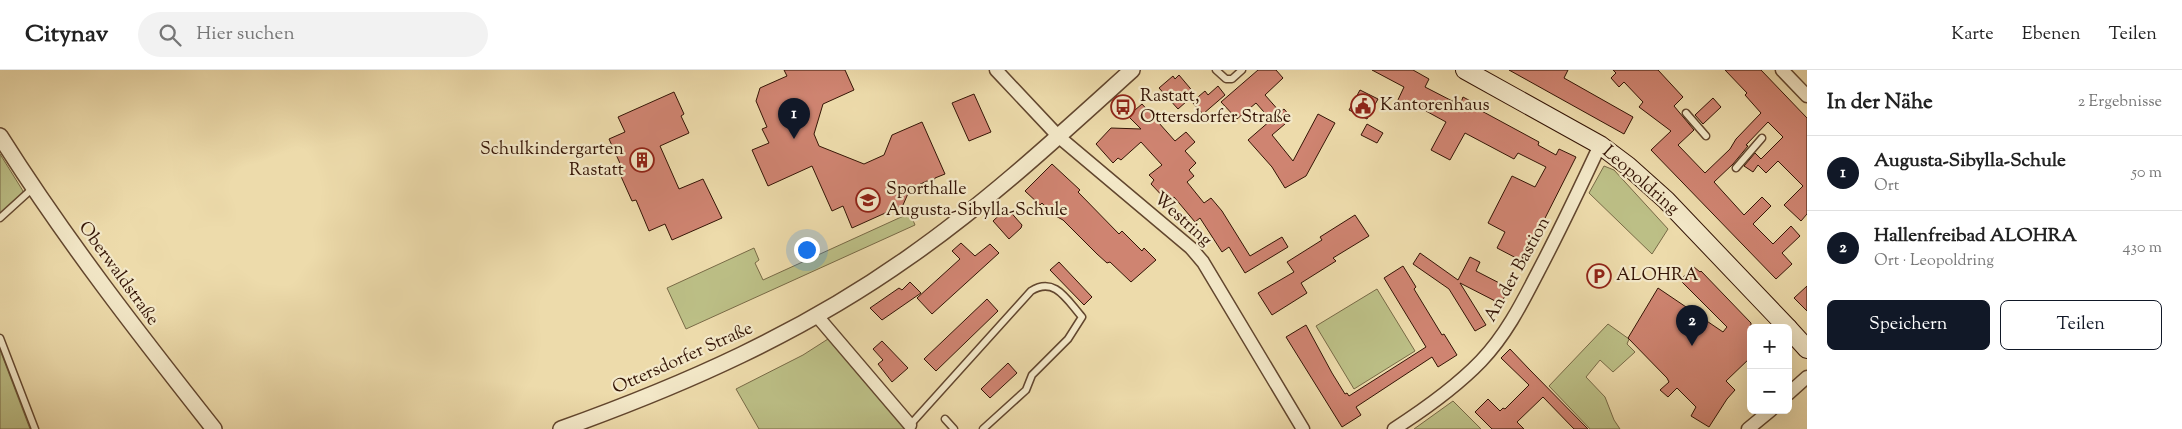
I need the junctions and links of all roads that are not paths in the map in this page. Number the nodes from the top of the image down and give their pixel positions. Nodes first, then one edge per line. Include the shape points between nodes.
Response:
1 (996, 70) edge
2 (1132, 70) edge
3 (1216, 70) edge
4 (1242, 70) edge
5 (1464, 70) edge
6 (1782, 70) edge
7 (1807, 96) edge
8 (1686, 113) dead end
9 (0, 136) edge
10 (1706, 136) dead end
11 (1059, 137) junction
12 (1762, 138) dead end
13 (1600, 145) junction
14 (1736, 168) dead end
15 (33, 188) junction
16 (0, 218) edge
17 (817, 316) junction
18 (1784, 324) edge
19 (1792, 332) edge
20 (0, 338) edge
21 (1807, 349) edge
22 (1807, 377) edge
23 (1792, 390) edge
24 (1766, 414) edge
25 (945, 420) dead end
26 (910, 425) joint
27 (35, 429) edge
28 (214, 429) edge
29 (561, 429) edge
30 (954, 429) edge
31 (983, 429) edge
32 (1304, 429) edge
33 (1394, 429) edge
34 (1748, 429) edge

1 - 11 street, Westring
2 - 11 street, Ottersdorfer Straße
3 - 4 lane via 1226,79 1232,79
5 - 13 main road, Leopoldring
6 - 7 street
8 - 10 lane
9 - 15 street, Oberwaldstraße
11 - 17 street, Ottersdorfer Straße via 948,229
11 - 32 street, Westring via 1191,248 1208,270
12 - 14 lane
13 - 18 main road, Leopoldring via 1666,200
13 - 33 street, An der Bastion via 1573,205 1504,332 1481,361 1450,391
15 - 16 lane
15 - 28 street, Oberwaldstraße via 104,288
17 - 26 street
17 - 29 street, Ottersdorfer Straße via 703,374
19 - 21 main road, Leopoldring
20 - 27 lane
22 - 23 street
24 - 34 street
25 - 30 lane
26 - 31 lane via 1031,291 1039,286 1055,288 1082,317 1068,339 1032,375 1026,390

